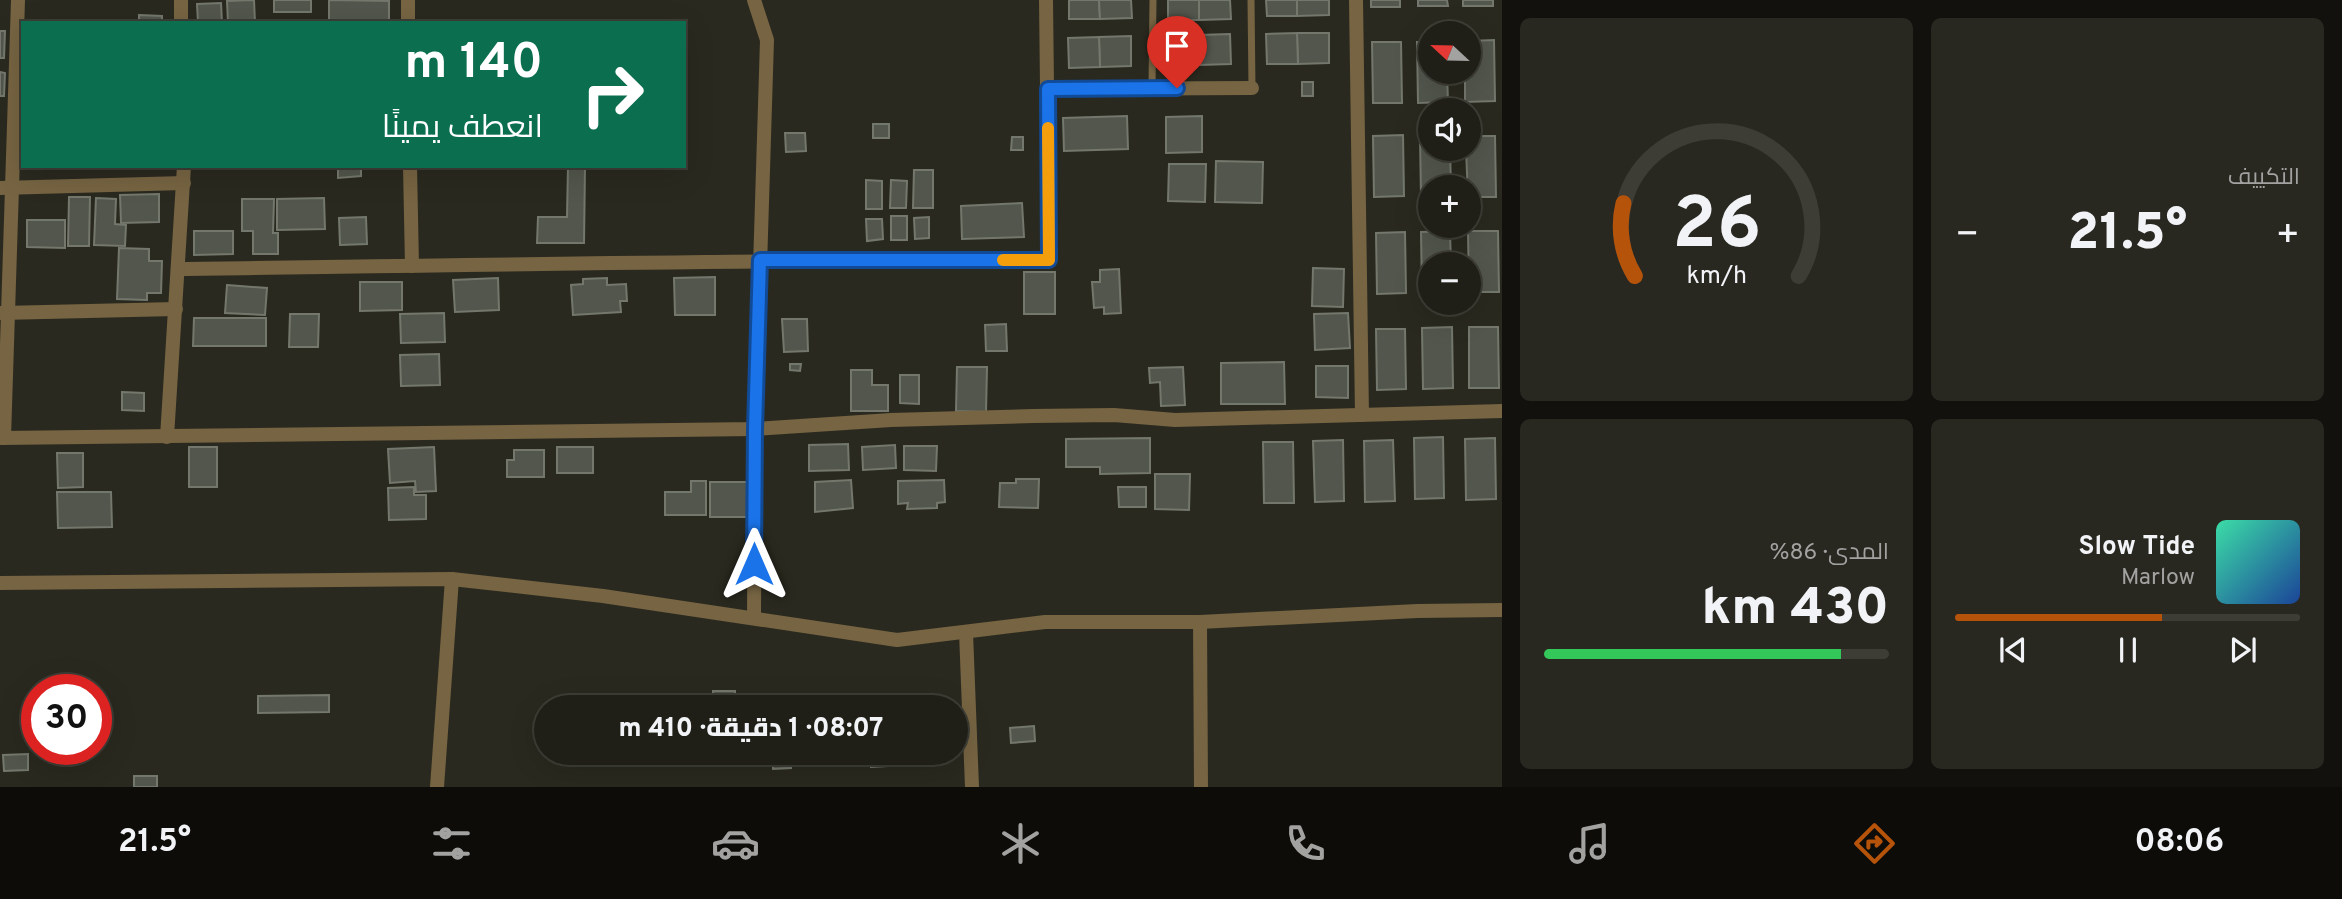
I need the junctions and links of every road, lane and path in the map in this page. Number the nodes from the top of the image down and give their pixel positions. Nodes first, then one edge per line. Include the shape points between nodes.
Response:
1 (18, 0) edge
2 (181, 0) edge
3 (408, 0) edge
4 (754, 0) edge
5 (1046, 0) edge
6 (1153, 0) edge
7 (1251, 0) edge
8 (1356, 0) edge
9 (181, 21) edge
10 (408, 21) edge
11 (20, 64) edge
12 (1152, 88) junction
13 (1252, 88) joint
14 (1048, 89) junction
15 (184, 168) edge
16 (410, 168) edge
17 (184, 183) junction
18 (6, 187) edge
19 (760, 260) junction
20 (412, 266) junction
21 (178, 269) junction
22 (176, 309) junction
23 (4, 313) edge
24 (1502, 411) edge
25 (1363, 415) junction
26 (755, 429) junction
27 (167, 437) junction
28 (2, 438) edge
29 (452, 579) junction
30 (0, 583) edge
31 (1502, 610) edge
32 (754, 618) junction
33 (1200, 622) junction
34 (966, 632) junction
35 (438, 787) edge
36 (972, 787) edge
37 (1201, 787) edge

1 - 11 street
2 - 9 street
3 - 10 street
4 - 19 street via 767,40
5 - 14 street
6 - 12 lane
7 - 13 lane
8 - 25 street
11 - 18 street
12 - 13 street
12 - 14 street
14 - 19 street via 1049,260
15 - 17 street
16 - 20 street
17 - 18 street
17 - 21 street
18 - 23 street
19 - 20 street
19 - 26 street
20 - 21 street
21 - 22 street
22 - 23 street
22 - 27 street
23 - 28 street
24 - 25 street
25 - 26 street via 1175,420 1032,416
26 - 27 street
26 - 32 street
27 - 28 street
29 - 30 street
29 - 32 street
29 - 35 street
31 - 33 street
32 - 34 street via 897,640
33 - 34 street via 1045,622
33 - 37 street
34 - 36 street

